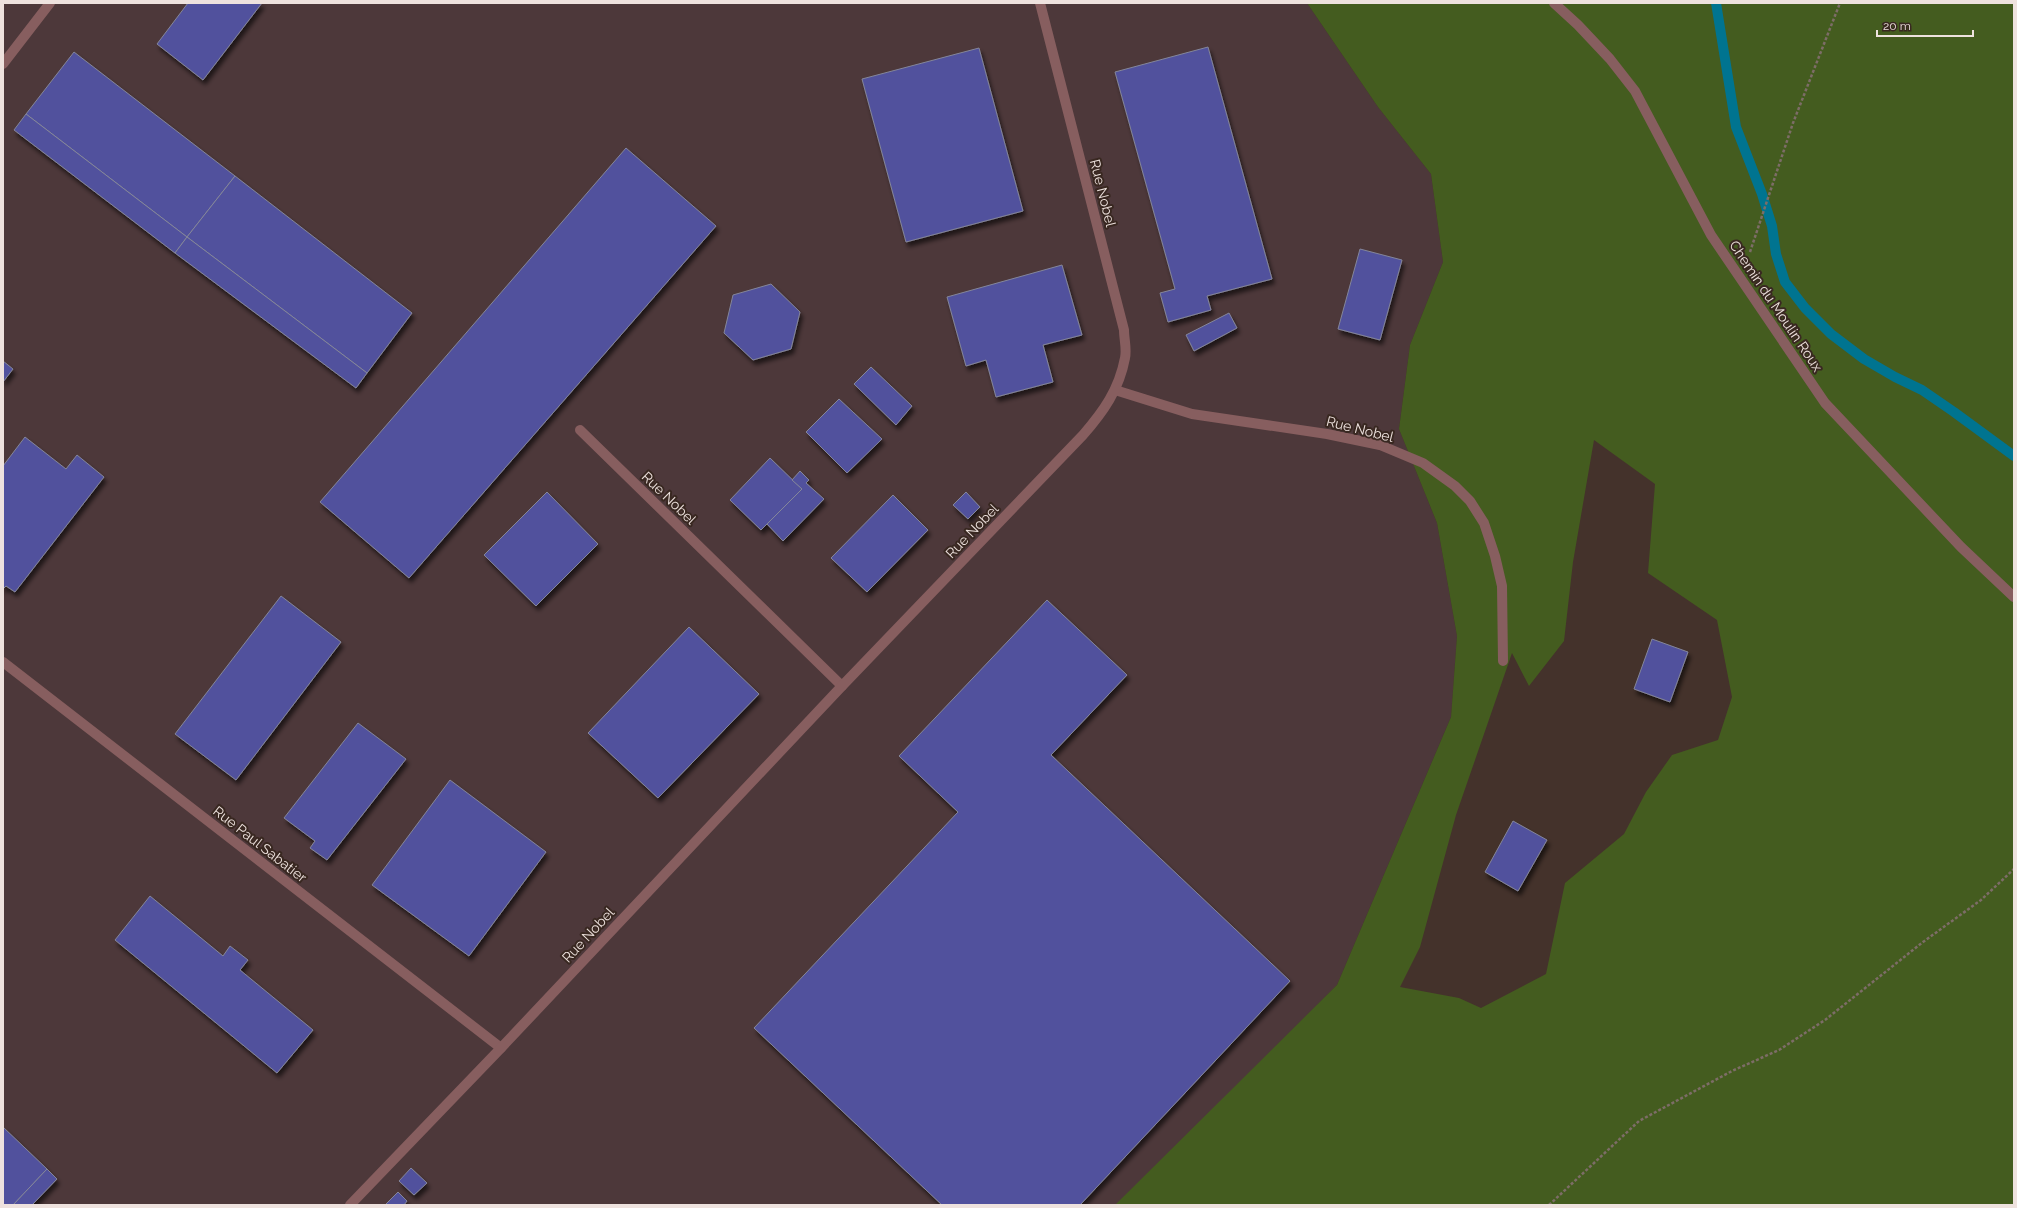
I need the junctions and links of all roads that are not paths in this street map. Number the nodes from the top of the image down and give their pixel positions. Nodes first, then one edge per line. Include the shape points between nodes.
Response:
1 (50, 3) edge
2 (1040, 3) edge
3 (1554, 3) edge
4 (3, 64) edge
5 (1115, 390) junction
6 (580, 430) dead end
7 (2014, 597) edge
8 (1503, 661) dead end
9 (3, 662) edge
10 (842, 686) junction
11 (501, 1048) junction
12 (351, 1203) edge

1 - 4 street
2 - 5 street, Rue Nobel via 1124,330 1126,357
3 - 7 street, Chemin du Moulin Roux via 1610,59 1635,91 1711,235 1826,403 1961,547
5 - 8 street, Rue Nobel via 1192,414 1327,434 1380,445 1423,463 1455,486 1470,501 1484,523 1502,586
5 - 10 street, Rue Nobel via 1105,409 1083,435
6 - 10 street, Rue Nobel
9 - 11 street, Rue Paul Sabatier
10 - 11 street, Rue Nobel
11 - 12 street, Rue Nobel

